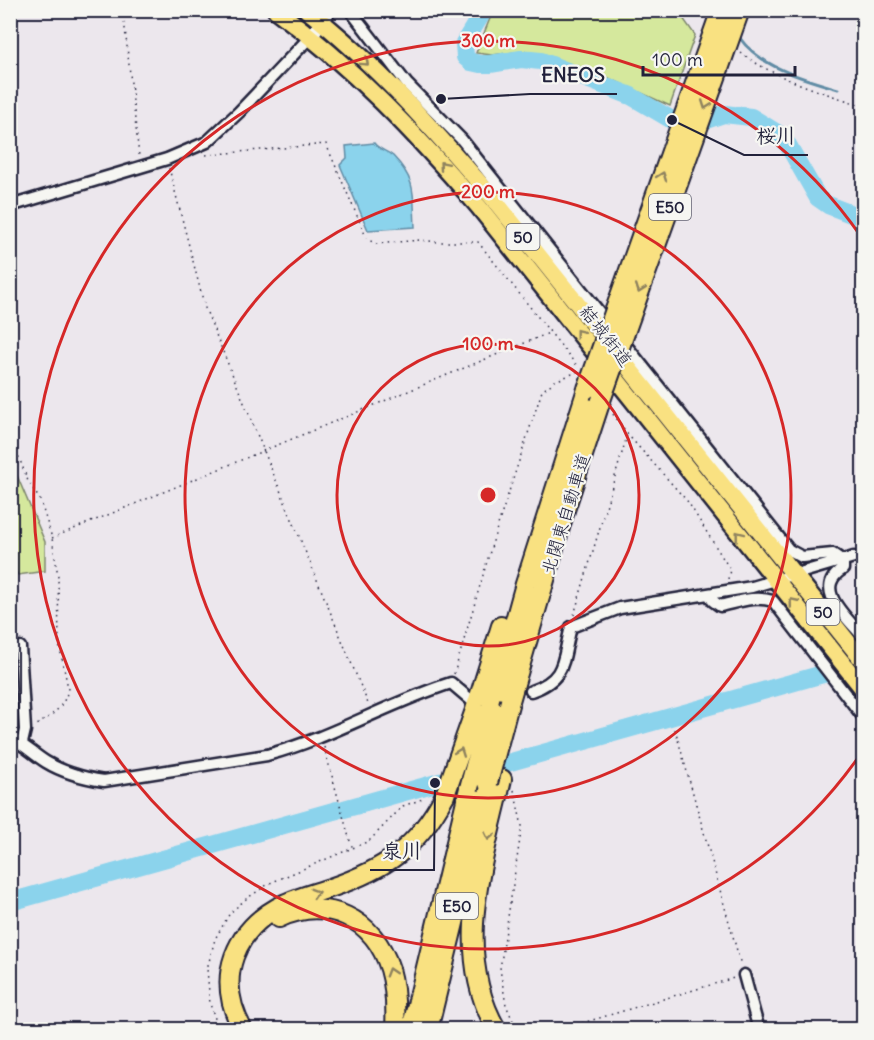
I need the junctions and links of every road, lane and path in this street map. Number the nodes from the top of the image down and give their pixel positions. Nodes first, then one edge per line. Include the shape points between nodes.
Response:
1 (123, 10) edge
2 (276, 10) edge
3 (307, 10) edge
4 (350, 10) edge
5 (722, 10) edge
6 (740, 10) edge
7 (325, 16) edge
8 (311, 36) junction
9 (739, 52) dead end
10 (864, 106) edge
11 (191, 150) junction
12 (167, 159) junction
13 (141, 165) junction
14 (10, 206) edge
15 (550, 332) junction
16 (10, 434) edge
17 (264, 450) junction
18 (52, 538) junction
19 (854, 557) dead end
20 (843, 561) junction
21 (794, 576) junction
22 (727, 580) dead end
23 (776, 581) junction
24 (709, 594) junction
25 (571, 627) junction
26 (20, 647) dead end
27 (860, 650) edge
28 (451, 683) junction
29 (860, 685) edge
30 (520, 697) junction
31 (479, 706) junction
32 (372, 714) junction
33 (864, 718) edge
34 (675, 729) dead end
35 (25, 730) junction
36 (321, 737) junction
37 (10, 738) edge
38 (22, 743) junction
39 (501, 783) junction
40 (438, 796) junction
41 (353, 849) junction
42 (744, 975) junction
43 (219, 1029) edge
44 (243, 1029) edge
45 (255, 1029) edge
46 (395, 1029) edge
47 (411, 1029) edge
48 (428, 1029) edge
49 (497, 1029) edge
50 (517, 1029) edge
51 (559, 1029) edge
52 (759, 1029) edge

1 - 13 path
2 - 8 highway, 50
3 - 7 highway, 50
4 - 20 street via 407,84 462,140 789,550 802,557 833,554
31 -> 5 highway, 北関東自動車道 / E50, bridge via 525,584 587,389
6 -> 30 highway, 北関東自動車道 / E50, bridge via 566,507
7 - 8 street
7 -> 21 highway, 結城街道 / 50 via 483,187
8 - 11 street via 239,112 207,142
23 -> 8 highway, 結城街道 / 50 via 471,198 416,135
9 - 10 path via 756,64
11 - 12 street
11 - 15 path via 209,156 326,144 367,239 376,244 420,240 478,242
12 - 13 street
12 - 17 path via 205,308
13 - 14 street
15 - 17 path
15 - 28 path via 581,370 542,391
16 - 18 path via 28,481 40,500
17 - 18 path
17 - 32 path
18 - 35 path via 58,576 59,644 68,695 48,718
19 - 20 street
20 - 21 street
20 - 27 street via 843,569 828,584
21 - 23 street
21 - 27 highway, 結城街道 / 50
22 - 25 path via 731,571 688,502 628,435
23 - 24 street
29 -> 23 highway, 結城街道 / 50
24 - 25 street via 620,608
24 - 33 street via 720,606 753,598 773,601
25 - 30 street via 558,675 547,686
26 - 35 street
28 - 31 street
28 - 32 street
30 - 39 highway, 北関東自動車道 / E50, bridge
40 -> 31 highway, bridge
31 - 47 highway, 北関東自動車道 / E50, bridge via 469,788
32 - 36 street
34 - 42 path
35 - 38 street
36 - 38 street via 267,755 104,781 64,771 45,762
36 - 41 path
37 - 38 street
39 - 48 highway, 北関東自動車道 / E50
39 -> 49 highway via 473,935 478,988
39 - 50 path via 522,826 500,969 506,1005
40 - 41 path via 403,806 369,841
44 -> 40 highway via 233,1008 230,981 234,955 252,925 286,903 388,862 432,820
41 - 43 path via 270,883 230,913 215,939 207,969 210,1004
42 - 51 path
42 - 52 street
46 -> 45 highway via 393,982 378,943 361,924 338,912 315,909 292,913 269,924 250,944 241,969 240,995

